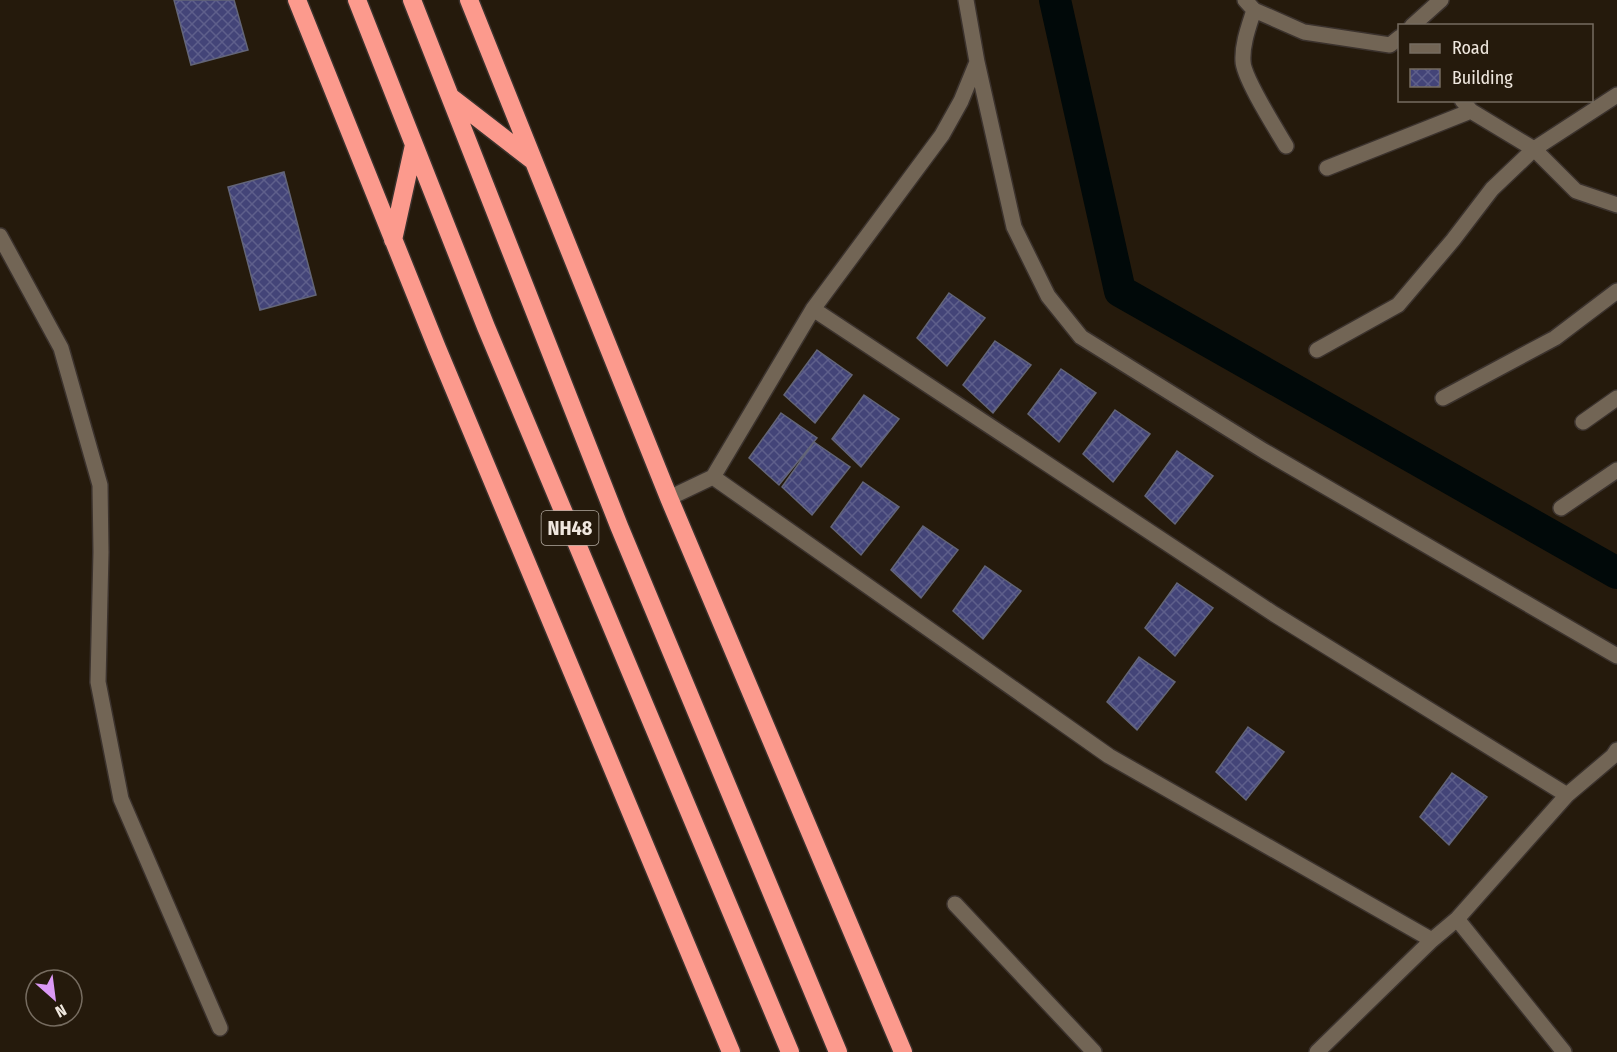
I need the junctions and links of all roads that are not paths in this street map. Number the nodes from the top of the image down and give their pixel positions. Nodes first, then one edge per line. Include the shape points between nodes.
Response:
1 (297, 0) edge
2 (357, 0) edge
3 (412, 0) edge
4 (469, 0) edge
5 (966, 0) edge
6 (1441, 0) edge
7 (1249, 5) edge
8 (1414, 24) edge
9 (1396, 44) edge
10 (977, 62) junction
11 (1617, 95) edge
12 (450, 97) junction
13 (1467, 106) edge
14 (414, 144) junction
15 (1286, 146) dead end
16 (1534, 149) junction
17 (533, 160) junction
18 (1327, 168) dead end
19 (1617, 206) edge
20 (0, 236) edge
21 (393, 240) junction
22 (1617, 291) edge
23 (813, 309) junction
24 (1317, 350) dead end
25 (1443, 398) dead end
26 (1617, 398) edge
27 (1583, 422) dead end
28 (1617, 470) edge
29 (713, 477) junction
30 (669, 498) junction
31 (1561, 508) dead end
32 (1617, 656) edge
33 (1617, 750) edge
34 (1567, 795) junction
35 (955, 904) dead end
36 (1457, 919) junction
37 (1432, 940) junction
38 (220, 1028) dead end
39 (731, 1052) edge
40 (790, 1052) edge
41 (838, 1052) edge
42 (903, 1052) edge
43 (1094, 1052) edge
44 (1317, 1052) edge
45 (1564, 1052) edge

1 - 21 highway
2 - 14 highway, NH48
3 - 12 highway, NH48
4 - 17 highway
5 - 10 street
6 - 8 street
7 - 9 street via 1304,32
7 - 15 street via 1243,63
10 - 23 street via 942,135
10 - 32 street via 1014,227 1048,296 1081,338 1264,451
11 - 16 street
12 - 17 highway
12 - 41 highway, NH48 via 619,526
13 - 16 street
13 - 18 street
14 - 21 highway
14 - 40 highway, NH48 via 486,327
16 - 19 street via 1576,191
16 - 24 street via 1492,189 1398,305
17 - 30 highway
20 - 38 street via 61,348 100,485 98,682 121,799
21 - 39 highway
22 - 25 street via 1556,338
23 - 29 street
23 - 34 street via 1274,614
26 - 27 street
28 - 31 street
29 - 30 street
29 - 37 street via 1109,756
30 - 42 highway
33 - 34 street
34 - 36 street
35 - 43 street
36 - 37 street
36 - 45 street
37 - 44 street

